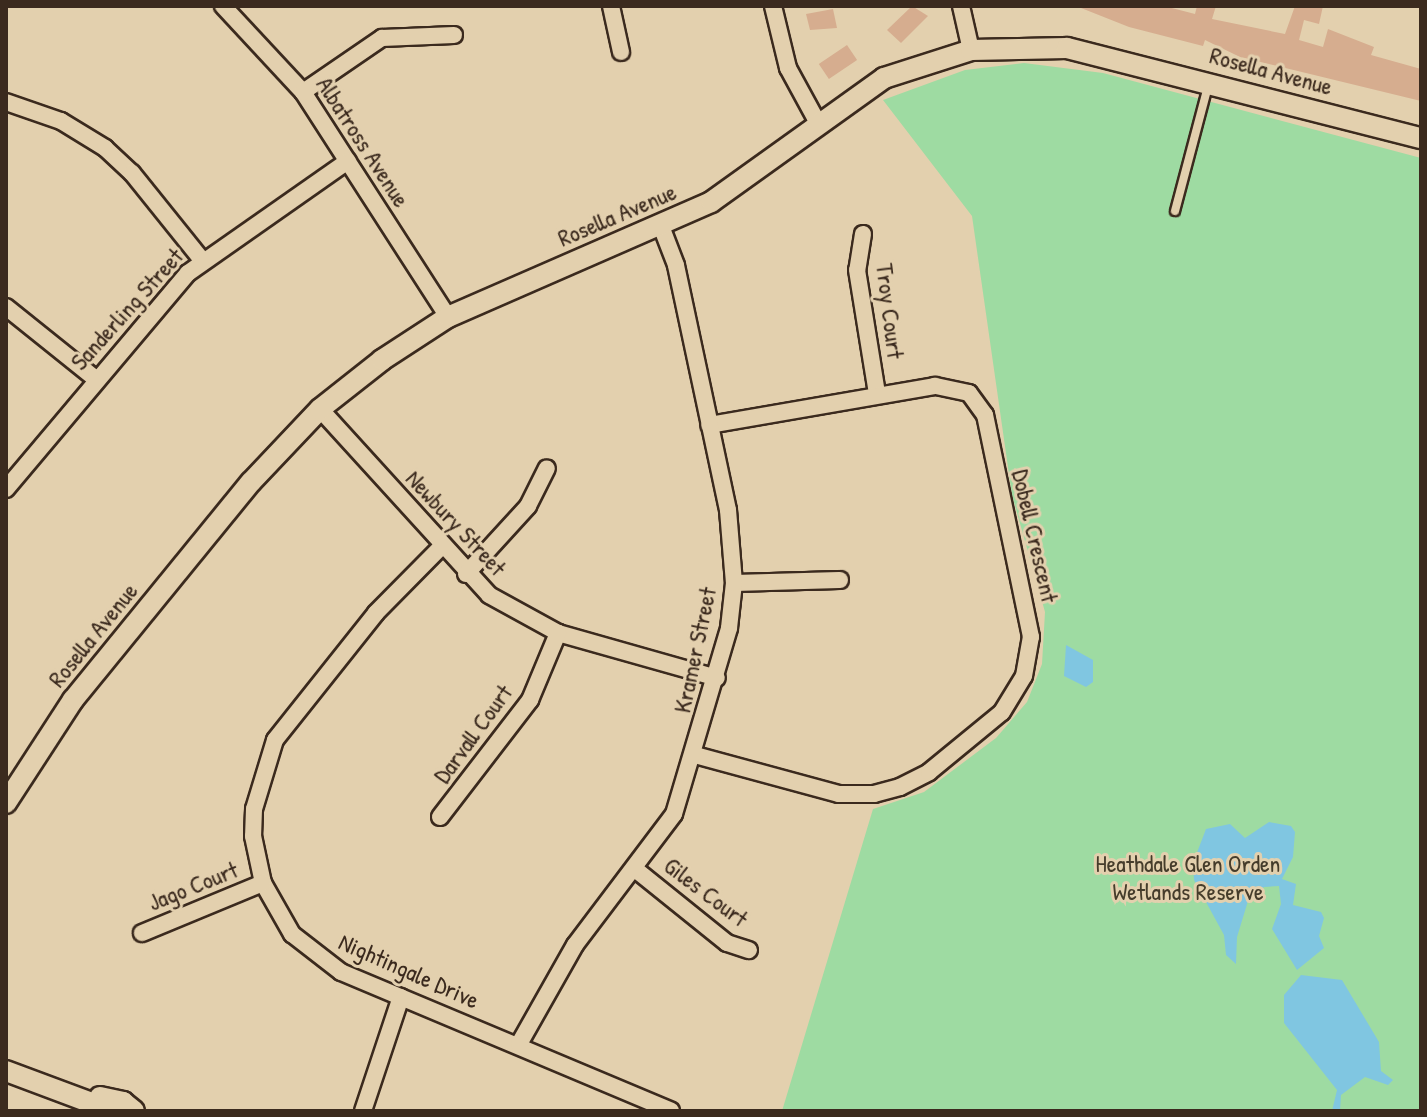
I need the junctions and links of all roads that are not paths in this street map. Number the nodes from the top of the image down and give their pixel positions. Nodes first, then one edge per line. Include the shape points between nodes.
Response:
1 (223, 6) edge
2 (611, 6) edge
3 (773, 6) edge
4 (961, 6) edge
5 (454, 35) dead end
6 (971, 50) junction
7 (621, 52) dead end
8 (1209, 82) junction
9 (303, 92) junction
10 (6, 102) edge
11 (823, 119) junction
12 (1421, 138) edge
13 (348, 161) junction
14 (1175, 211) dead end
15 (661, 226) junction
16 (863, 234) dead end
17 (202, 260) junction
18 (6, 307) edge
19 (448, 317) junction
20 (96, 379) junction
21 (877, 394) junction
22 (320, 409) junction
23 (709, 425) junction
24 (547, 468) dead end
25 (6, 489) edge
26 (441, 547) junction
27 (466, 574) junction
28 (840, 580) dead end
29 (734, 583) junction
30 (558, 633) junction
31 (717, 678) junction
32 (695, 755) junction
33 (6, 803) edge
34 (440, 817) dead end
35 (635, 869) junction
36 (263, 883) junction
37 (142, 933) dead end
38 (749, 950) dead end
39 (401, 997) junction
40 (526, 1047) junction
41 (6, 1071) edge
42 (65, 1090) junction
43 (113, 1111) edge
44 (134, 1111) edge
45 (363, 1111) edge
46 (671, 1111) edge

1 - 9 street, Albatross Avenue
2 - 7 street
3 - 11 street via 792,77
4 - 6 street
5 - 9 street via 382,38
6 - 8 street, Rosella Avenue via 1067,48
6 - 11 street, Rosella Avenue via 884,78
8 - 12 street, Rosella Avenue
8 - 14 lane
9 - 13 street, Albatross Avenue
10 - 17 street via 61,121 105,148 132,173
11 - 15 street, Rosella Avenue via 731,189
13 - 17 street, Sanderling Street
13 - 19 street, Albatross Avenue
15 - 19 street, Rosella Avenue
15 - 23 street, Kramer Street via 676,265
16 - 21 street, Troy Court via 857,270
17 - 20 street, Sanderling Street
18 - 20 street
19 - 22 street, Rosella Avenue
20 - 25 street, Sanderling Street
21 - 23 street, Dobell Crescent
21 - 32 street, Dobell Crescent via 954,386 982,407 1003,519 1030,614 1030,650 1018,689 995,719 929,772 874,794 827,791
22 - 26 street, Newbury Street
22 - 33 street, Rosella Avenue via 251,482 73,700
23 - 29 street, Kramer Street via 731,531
24 - 27 street via 528,506
26 - 27 street, Newbury Street
26 - 36 street, Nightingale Drive via 376,613 275,740 254,809 253,836
27 - 30 street, Newbury Street via 527,619
28 - 29 street
29 - 31 street, Kramer Street
30 - 31 street, Newbury Street
30 - 34 street, Darvall Court via 530,700
31 - 32 street, Kramer Street
32 - 35 street, Kramer Street via 674,814
35 - 38 street, Giles Court via 727,943
35 - 40 street, Kramer Street via 575,945
36 - 37 street, Jago Court
36 - 39 street, Nightingale Drive via 292,934 314,953 341,972
39 - 40 street, Nightingale Drive
39 - 45 street
40 - 46 street, Nightingale Drive
41 - 42 street
42 - 43 street
42 - 44 street via 123,1102

